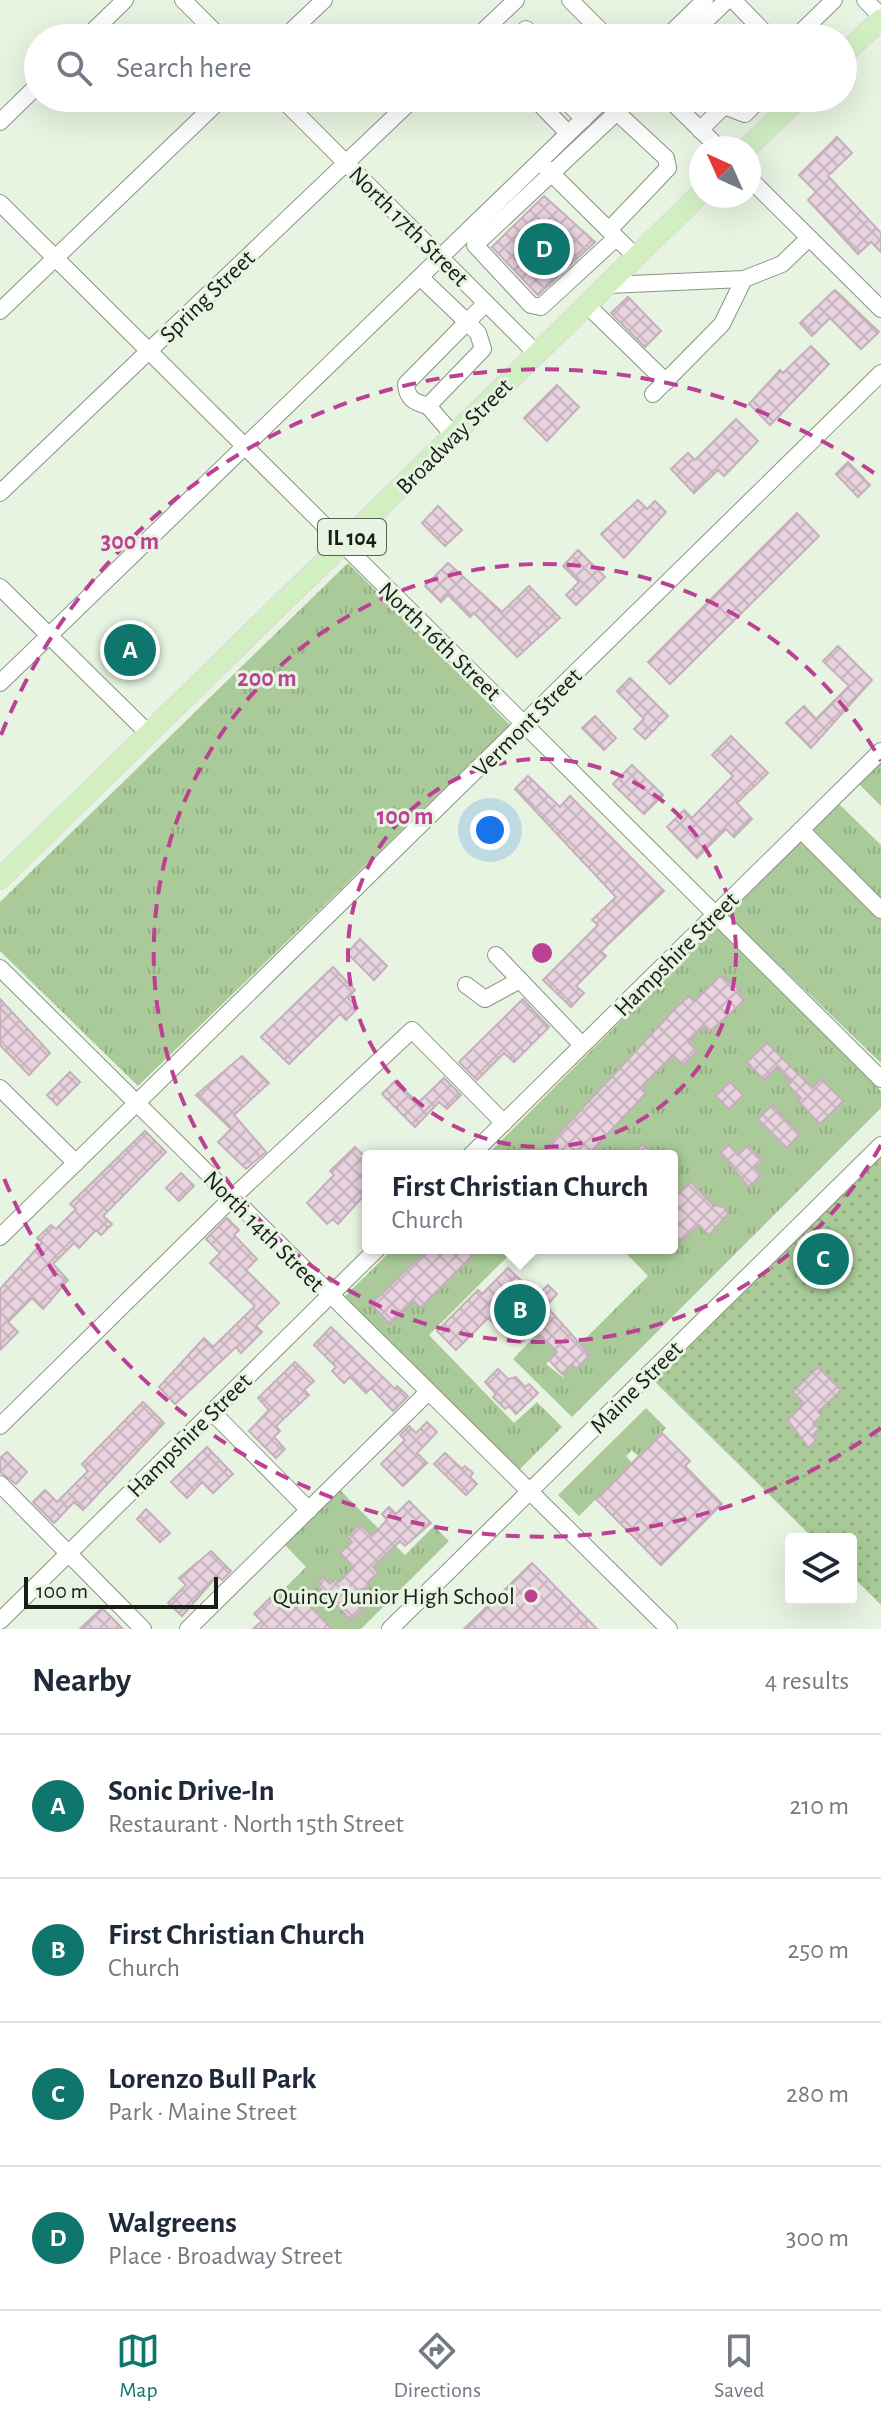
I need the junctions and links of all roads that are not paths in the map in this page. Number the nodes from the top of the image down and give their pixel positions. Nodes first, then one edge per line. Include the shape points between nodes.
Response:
1 (125, 0) edge
2 (183, 0) edge
3 (324, 0) edge
4 (516, 0) edge
5 (570, 0) edge
6 (705, 0) edge
7 (730, 0) edge
8 (834, 0) edge
9 (865, 0) edge
10 (881, 18) edge
11 (100, 24) edge
12 (207, 24) edge
13 (299, 24) edge
14 (491, 24) edge
15 (594, 24) edge
16 (680, 24) edge
17 (703, 24) edge
18 (752, 24) edge
19 (809, 24) edge
20 (857, 41) edge
21 (24, 99) edge
22 (207, 112) edge
23 (295, 112) edge
24 (400, 112) edge
25 (548, 112) edge
26 (577, 112) edge
27 (591, 112) edge
28 (617, 112) joint
29 (683, 112) edge
30 (715, 112) edge
31 (784, 112) edge
32 (584, 119) junction
33 (0, 122) edge
34 (700, 130) junction
35 (568, 133) junction
36 (706, 136) edge
37 (759, 136) edge
38 (347, 163) junction
39 (546, 168) junction
40 (761, 190) edge
41 (0, 203) edge
42 (689, 205) edge
43 (612, 234) junction
44 (809, 238) junction
45 (470, 240) junction
46 (441, 257) junction
47 (636, 257) junction
48 (56, 258) junction
49 (420, 277) junction
50 (744, 279) junction
51 (608, 285) junction
52 (486, 303) junction
53 (531, 305) junction
54 (587, 305) junction
55 (881, 309) edge
56 (0, 311) edge
57 (467, 322) junction
58 (509, 326) junction
59 (150, 350) junction
60 (537, 354) junction
61 (881, 373) edge
62 (666, 382) junction
63 (653, 394) dead end
64 (428, 406) junction
65 (454, 436) junction
66 (244, 446) junction
67 (0, 493) edge
68 (343, 546) junction
69 (0, 587) edge
70 (50, 636) junction
71 (0, 683) edge
72 (525, 723) junction
73 (149, 734) junction
74 (881, 751) edge
75 (801, 830) junction
76 (0, 879) edge
77 (881, 910) edge
78 (716, 914) junction
79 (496, 955) dead end
80 (0, 968) edge
81 (520, 980) junction
82 (466, 985) dead end
83 (582, 1045) junction
84 (881, 1079) edge
85 (0, 1088) edge
86 (138, 1105) junction
87 (504, 1123) junction
88 (881, 1145) edge
89 (476, 1150) edge
90 (76, 1163) junction
91 (232, 1198) junction
92 (0, 1237) edge
93 (372, 1254) edge
94 (330, 1296) junction
95 (428, 1392) junction
96 (212, 1412) junction
97 (0, 1426) edge
98 (0, 1484) edge
99 (530, 1491) junction
100 (309, 1510) junction
101 (69, 1553) junction
102 (0, 1621) edge
103 (143, 1629) edge
104 (188, 1629) edge
105 (390, 1629) edge
106 (669, 1629) edge

1 - 11 street
2 - 12 street
3 - 13 street
4 - 14 street
5 - 15 street
6 - 16 street
7 - 17 street
7 - 18 street
8 - 19 street
9 - 10 street
10 - 20 main road
21 - 33 street
22 - 48 street
23 - 38 street, North 17th Street
24 - 38 street, Spring Street
25 - 35 street
26 - 32 street
27 - 32 street
28 - 39 street
28 - 43 street via 666,158 668,168
29 - 34 street
30 - 34 street
31 - 37 main road
32 - 35 street
34 - 36 street
35 - 39 street
38 - 46 street, North 17th Street
38 - 59 street, Spring Street
39 - 43 street
39 - 45 street
40 - 44 street
41 - 48 street, North 16th Street
42 - 47 main road, Broadway Street / IL 104
43 - 47 street
43 - 53 street via 550,301 541,307
44 - 50 street via 782,264
44 - 55 street
45 - 46 street
45 - 53 street
46 - 49 street
46 - 52 street, North 17th Street
47 - 51 main road, Broadway Street / IL 104
48 - 56 street
48 - 59 street, North 16th Street
49 - 57 street
49 - 66 street
50 - 51 street
50 - 62 street via 722,324
51 - 54 main road, Broadway Street / IL 104
52 - 57 street
52 - 58 street, North 17th Street
53 - 58 street
54 - 60 main road, Broadway Street / IL 104
54 - 62 street
57 - 64 street via 483,349
57 - 64 street via 406,384 414,402
58 - 60 street, North 17th Street
59 - 66 street, North 16th Street
59 - 67 street, Spring Street
60 - 65 main road, Broadway Street / IL 104
61 - 72 street, Vermont Street
62 - 63 street
64 - 65 street
65 - 68 main road, Broadway Street / IL 104
66 - 68 street, North 16th Street
66 - 70 street
68 - 72 street, North 16th Street
68 - 73 main road, Broadway Street / IL 104
69 - 70 street
70 - 71 street
70 - 73 street
72 - 78 street, North 16th Street
72 - 86 street, Vermont Street
73 - 76 main road, Broadway Street / IL 104
74 - 75 street, Hampshire Street
75 - 77 street
75 - 78 street, Hampshire Street
78 - 83 street, Hampshire Street
78 - 84 street, North 16th Street
79 - 81 street
80 - 86 street, North 14th Street
81 - 82 street via 485,999
81 - 83 street
83 - 87 street, Hampshire Street
85 - 90 street
86 - 90 street, Vermont Street
86 - 91 street, North 14th Street
87 - 89 street, Hampshire Street
87 - 91 street via 412,1030
88 - 99 street, Maine Street
90 - 92 street, Vermont Street
91 - 94 street, North 14th Street
91 - 97 street
93 - 94 street, Hampshire Street
94 - 95 street, North 14th Street
94 - 96 street, Hampshire Street
95 - 99 street, North 14th Street
95 - 100 street
96 - 100 street
96 - 101 street, Hampshire Street
98 - 101 street
99 - 105 street, Maine Street
99 - 106 street, North 14th Street
100 - 104 street
101 - 102 street, Hampshire Street
101 - 103 street

